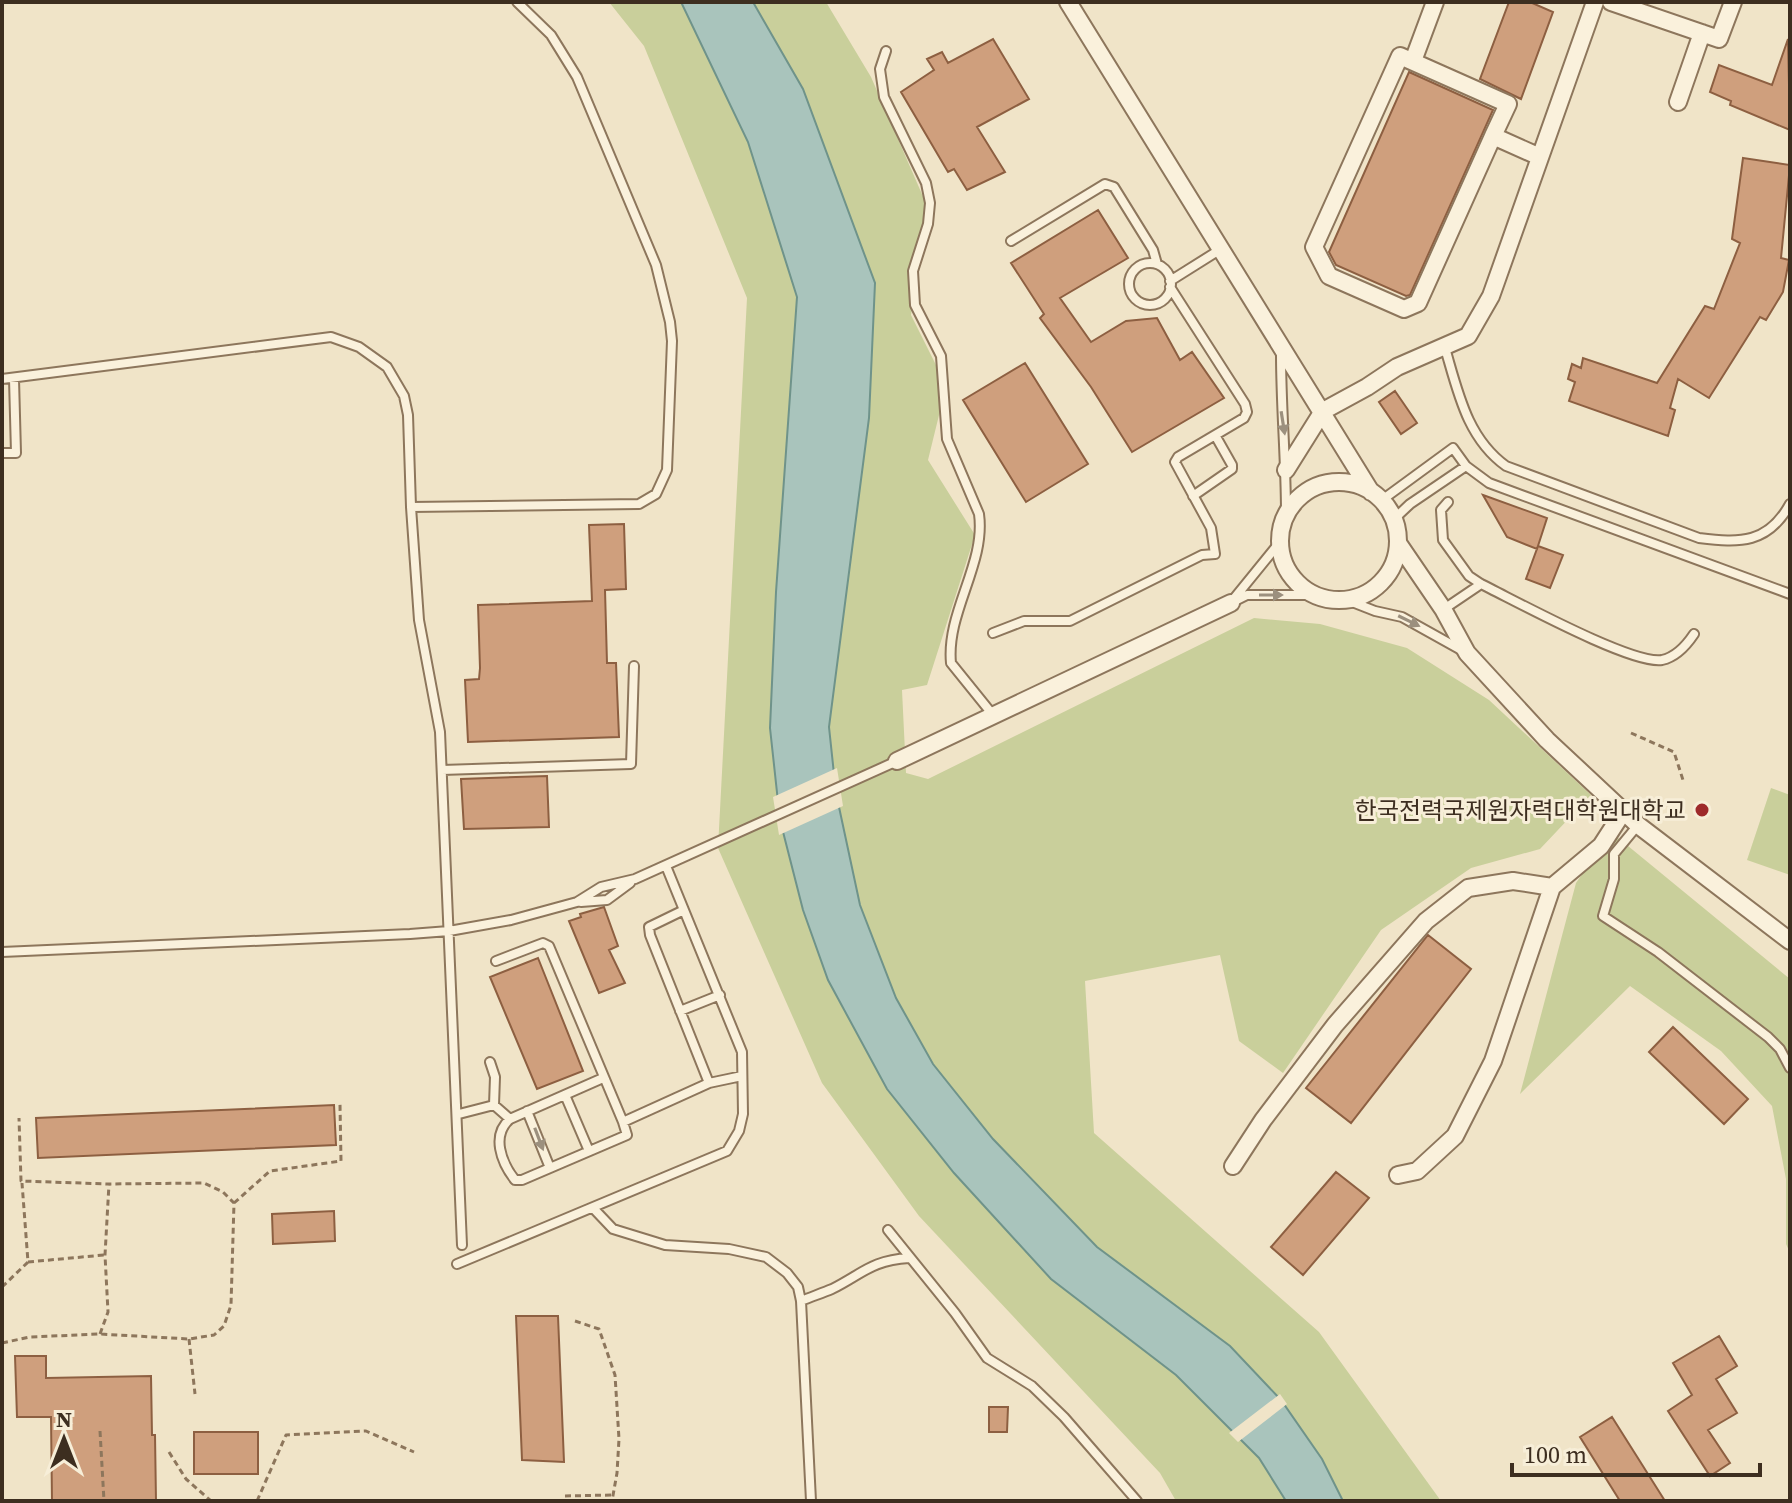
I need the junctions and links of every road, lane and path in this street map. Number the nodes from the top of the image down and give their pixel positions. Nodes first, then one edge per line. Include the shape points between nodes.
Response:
1 (517, 2) edge
2 (1068, 2) edge
3 (1435, 2) edge
4 (1595, 2) edge
5 (1611, 2) edge
6 (1733, 2) edge
7 (1702, 33) junction
8 (886, 51) dead end
9 (1413, 61) junction
10 (1678, 102) dead end
11 (1493, 136) junction
12 (1540, 157) junction
13 (1011, 241) dead end
14 (1221, 248) junction
15 (1157, 264) junction
16 (1170, 284) junction
17 (1282, 345) junction
18 (1445, 348) junction
19 (2, 379) edge
20 (14, 379) junction
21 (1323, 411) junction
22 (1215, 435) junction
23 (2, 453) edge
24 (1466, 466) junction
25 (1286, 470) junction
26 (1193, 496) junction
27 (1376, 496) junction
28 (1448, 502) dead end
29 (1790, 504) edge
30 (411, 507) junction
31 (1286, 514) junction
32 (1394, 519) junction
33 (1280, 542) junction
34 (1398, 543) junction
35 (1481, 584) junction
36 (1790, 594) edge
37 (1314, 595) junction
38 (1347, 600) junction
39 (1231, 603) junction
40 (1443, 609) junction
41 (993, 633) dead end
42 (1694, 634) dead end
43 (1467, 653) junction
44 (634, 666) dead end
45 (993, 715) junction
46 (1631, 733) dead end
47 (897, 761) joint
48 (442, 770) junction
49 (1683, 780) dead end
50 (1623, 812) junction
51 (1638, 825) junction
52 (666, 866) junction
53 (635, 879) junction
54 (1552, 887) junction
55 (577, 902) junction
56 (684, 910) junction
57 (449, 931) junction
58 (1790, 941) edge
59 (2, 952) edge
60 (496, 961) dead end
61 (720, 995) junction
62 (680, 1011) junction
63 (490, 1062) dead end
64 (1790, 1068) edge
65 (742, 1076) junction
66 (603, 1078) junction
67 (709, 1083) junction
68 (565, 1095) junction
69 (340, 1104) dead end
70 (494, 1105) junction
71 (527, 1111) junction
72 (459, 1114) junction
73 (19, 1118) dead end
74 (510, 1119) junction
75 (623, 1122) junction
76 (589, 1151) junction
77 (1233, 1166) dead end
78 (550, 1168) junction
79 (1398, 1175) dead end
80 (21, 1181) junction
81 (109, 1184) junction
82 (234, 1203) junction
83 (594, 1209) junction
84 (888, 1230) dead end
85 (462, 1245) dead end
86 (105, 1255) junction
87 (909, 1258) junction
88 (28, 1262) junction
89 (457, 1264) dead end
90 (2, 1287) edge
91 (801, 1301) junction
92 (575, 1321) dead end
93 (100, 1334) junction
94 (189, 1339) junction
95 (2, 1343) edge
96 (195, 1394) dead end
97 (100, 1431) dead end
98 (169, 1452) dead end
99 (414, 1452) dead end
100 (612, 1495) junction
101 (565, 1496) dead end
102 (104, 1501) edge
103 (211, 1501) edge
104 (257, 1501) edge
105 (612, 1501) edge
106 (811, 1501) edge
107 (1137, 1501) edge

1 - 30 lane via 551,35 577,77 656,265 672,341 667,470 656,494 639,504
2 - 14 street
3 - 9 street
4 - 12 street
5 - 7 street
6 - 7 street via 1719,39
7 - 10 street
8 - 45 lane via 880,69 884,97 926,183 930,203 913,271 915,305 941,356 947,439 980,523 951,663
9 - 11 street via 1508,104
9 - 11 street via 1400,56 1314,247 1329,276 1404,309 1418,303
11 - 12 street
12 - 18 street via 1491,296 1468,336
13 - 15 lane via 1110,184
14 - 16 lane
14 - 17 street
15 - 16 lane
15 - 16 lane via 1137,267 1129,279 1130,292 1139,302 1152,305 1164,299
16 - 22 lane via 1245,404 1244,418
17 - 21 street
17 -> 25 lane
18 - 21 street via 1397,367
18 - 29 lane via 1470,426 1492,457 1506,466 1699,538 1727,542 1759,537
19 - 20 lane
20 - 23 lane via 16,453
20 - 30 lane via 314,338 344,340 387,367 404,396
21 - 25 street
21 - 27 street
22 - 26 lane via 1232,469
22 - 26 lane via 1175,462
24 - 27 lane via 1453,448
24 - 32 lane
24 - 36 lane via 1489,483
25 - 31 lane
26 - 41 lane via 1211,528 1215,554 1202,555 1070,621 1024,621
27 - 31 street via 1348,483 1324,484 1302,495
27 - 32 street
28 - 35 lane via 1441,510 1443,540
30 - 48 lane via 419,620
31 - 33 street
32 - 34 street
33 - 37 street via 1289,574
33 - 39 lane
34 - 38 street via 1389,574 1370,591
34 - 40 street
35 - 40 lane
35 - 42 lane via 1625,654 1658,661 1673,657
37 - 38 street
39 -> 37 lane via 1247,595
38 -> 43 lane via 1402,617
39 - 45 street
40 - 43 street
43 - 50 street
44 - 48 lane via 631,764
45 - 47 street
46 - 49 path via 1674,752
47 - 52 lane
48 - 57 lane
50 - 51 street
50 - 54 street via 1601,846
51 - 58 street
51 - 64 lane via 1614,854 1614,879 1603,916 1768,1037
52 - 53 lane
52 - 56 lane
53 - 55 lane via 601,887
53 - 55 lane via 607,900
54 - 77 street via 1513,881 1468,888 1426,921 1335,1025
54 - 79 street via 1493,1061 1455,1136 1417,1171
55 - 57 lane
56 - 61 lane
56 - 62 lane via 649,927
57 - 59 lane
57 - 72 lane
60 - 66 lane via 543,943 549,946
61 - 62 lane
61 - 65 lane via 742,1052
62 - 67 lane
63 - 70 lane
65 - 67 lane
65 - 83 lane via 743,1114 727,1151
66 - 68 lane
66 - 75 lane
67 - 75 lane
68 - 71 lane
68 - 76 lane
69 - 82 path via 341,1161 270,1171
70 - 72 lane
70 - 74 lane
71 - 74 lane
71 -> 78 lane
72 - 85 lane
73 - 80 path
74 - 78 lane via 498,1134 515,1180
75 - 76 lane via 627,1135
76 - 78 lane
80 - 81 path
80 - 88 path
81 - 82 path via 204,1183
81 - 86 path
82 - 94 path via 231,1305 224,1326 214,1335
83 - 89 lane
83 - 91 lane via 613,1229 665,1245 766,1257 787,1273
84 - 87 lane
86 - 88 path
86 - 93 path via 108,1312
87 - 91 lane via 857,1272
87 - 107 lane via 987,1358 1032,1386
88 - 90 path
91 - 106 lane
92 - 100 path via 599,1329 615,1375 619,1439
93 - 94 path
93 - 95 path
94 - 96 path
97 - 102 path
98 - 103 path via 186,1479
99 - 104 path via 366,1431 286,1435
100 - 101 path
100 - 105 path

